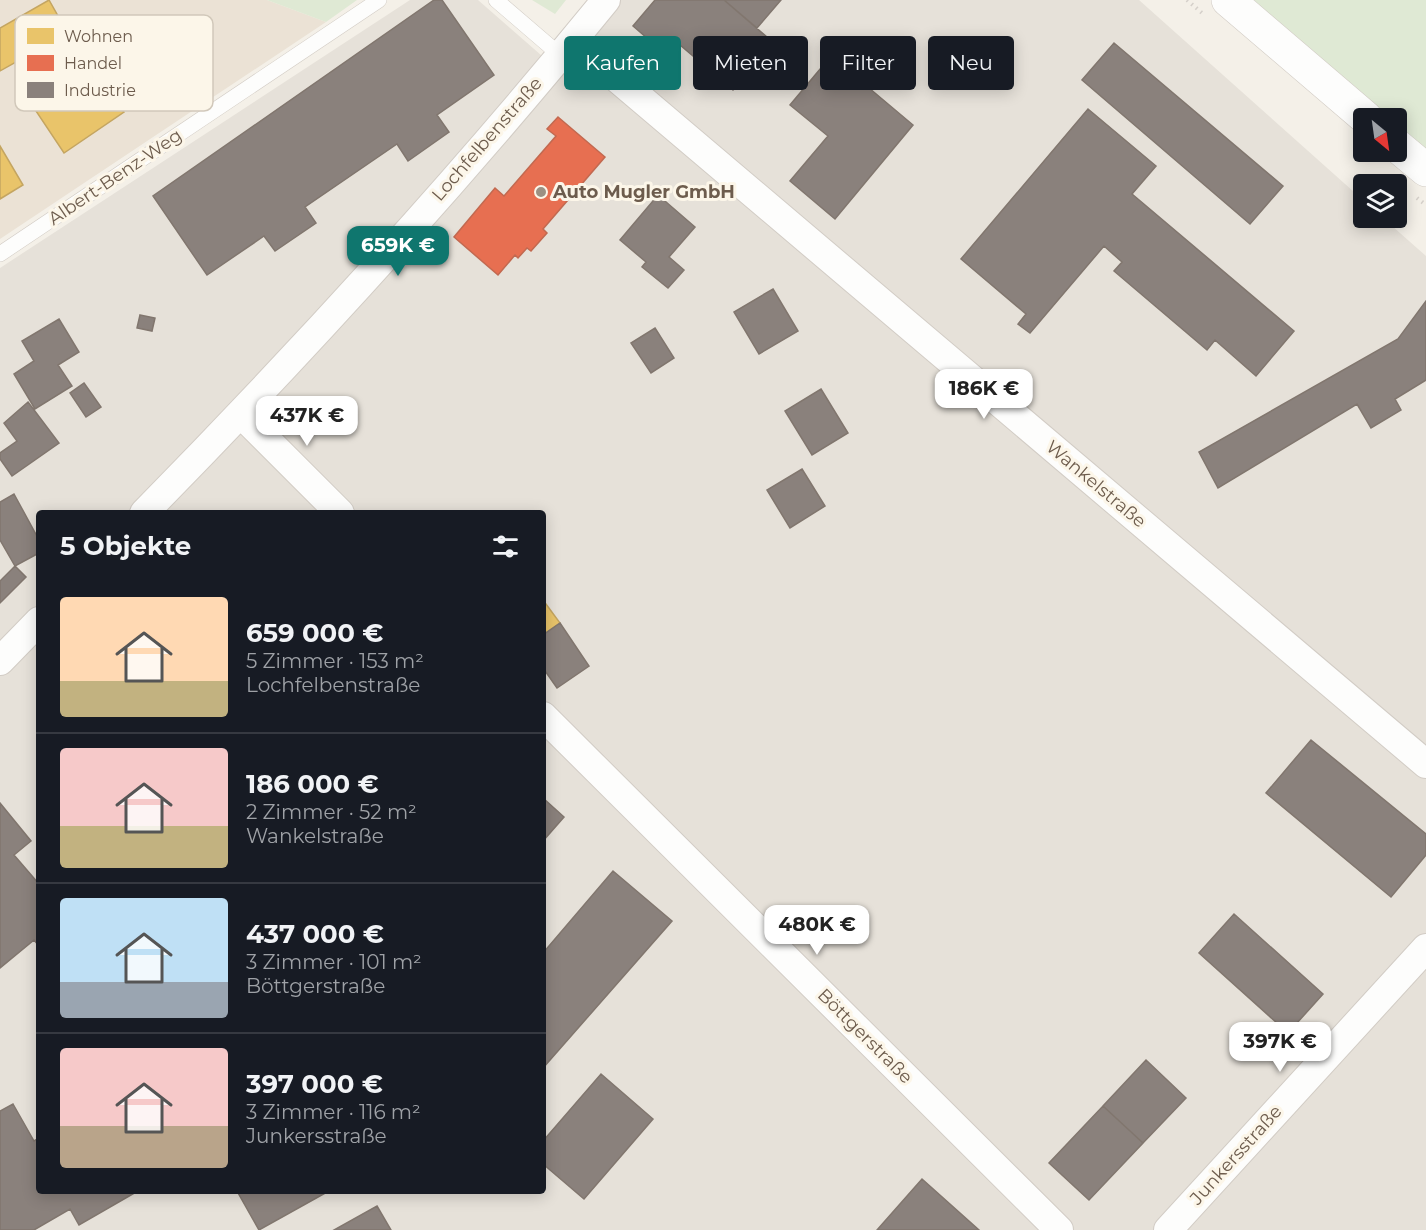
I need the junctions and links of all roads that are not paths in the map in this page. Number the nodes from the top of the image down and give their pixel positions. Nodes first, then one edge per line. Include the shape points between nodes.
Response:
1 (379, 0) edge
2 (496, 0) edge
3 (606, 0) edge
4 (1228, 0) edge
5 (576, 36) edge
6 (564, 47) edge
7 (564, 50) edge
8 (616, 90) edge
9 (1354, 108) edge
10 (1407, 154) edge
11 (1426, 170) edge
12 (0, 254) edge
13 (241, 414) junction
14 (147, 510) edge
15 (337, 510) edge
16 (36, 624) edge
17 (0, 661) edge
18 (546, 719) edge
19 (1426, 764) edge
20 (1426, 948) edge
21 (1059, 1230) edge
22 (1168, 1230) edge

1 - 12 lane, Albert-Benz-Weg
2 - 6 lane
3 - 5 street, Lochfelbenstraße
4 - 9 main road
7 - 13 street, Lochfelbenstraße
8 - 19 street, Wankelstraße
10 - 11 main road
13 - 14 street, Lochfelbenstraße
13 - 15 street
16 - 17 street
18 - 21 street, Böttgerstraße
20 - 22 street, Junkersstraße

